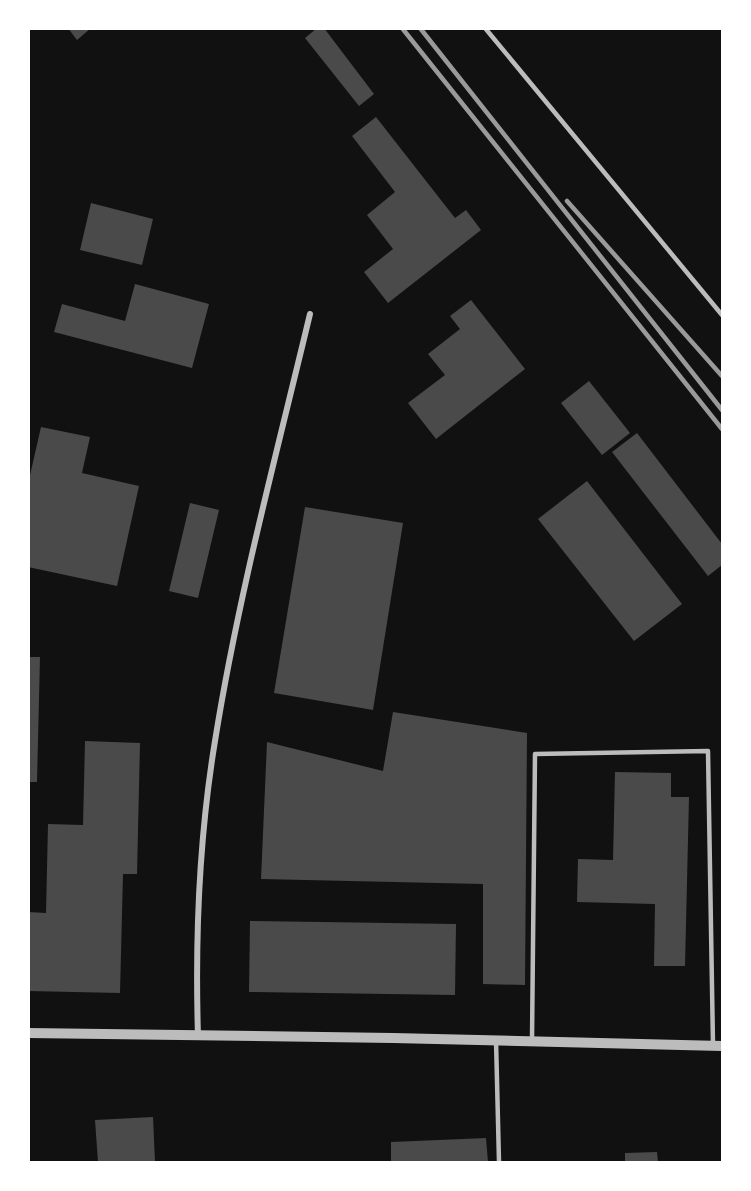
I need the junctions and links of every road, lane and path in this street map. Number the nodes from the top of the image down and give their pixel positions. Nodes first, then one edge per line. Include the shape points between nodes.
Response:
1 (485, 28) edge
2 (310, 314) dead end
3 (723, 315) edge
4 (28, 1033) edge
5 (198, 1037) junction
6 (496, 1040) junction
7 (532, 1041) junction
8 (718, 1045) edge
9 (499, 1162) edge

1 - 3 lane
2 - 5 street via 242,594 215,741 200,881
4 - 5 street
5 - 6 street
6 - 7 street
6 - 9 lane
7 - 8 street
7 - 8 lane via 535,754 708,751

